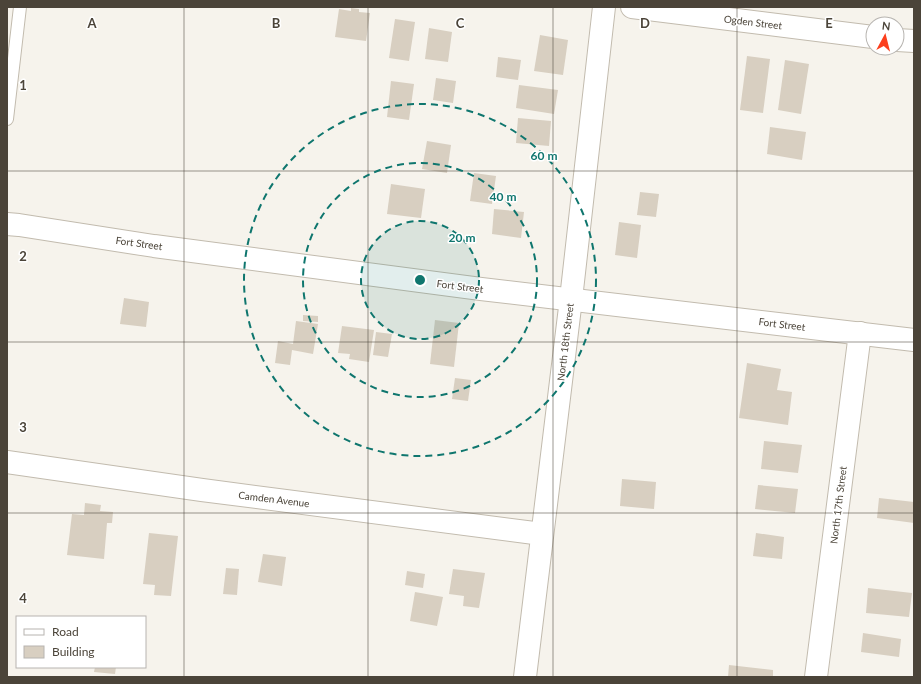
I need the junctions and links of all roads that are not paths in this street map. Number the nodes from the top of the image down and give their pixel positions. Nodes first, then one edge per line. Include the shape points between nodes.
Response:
1 (20, 7) edge
2 (604, 7) edge
3 (632, 7) edge
4 (685, 10) edge
5 (865, 36) edge
6 (7, 118) edge
7 (7, 224) edge
8 (571, 299) junction
9 (860, 333) junction
10 (914, 340) edge
11 (7, 462) edge
12 (542, 534) junction
13 (525, 677) edge
14 (816, 677) edge

1 - 6 lane
2 - 8 street, North 18th Street
3 - 4 street, Ogden Street
4 - 5 street, Ogden Street
7 - 8 street, Fort Street via 162,247
8 - 9 street, Fort Street
8 - 12 street, North 18th Street
9 - 10 street, Fort Street
9 - 14 street, North 17th Street
11 - 12 street, Camden Avenue
12 - 13 street, North 18th Street

